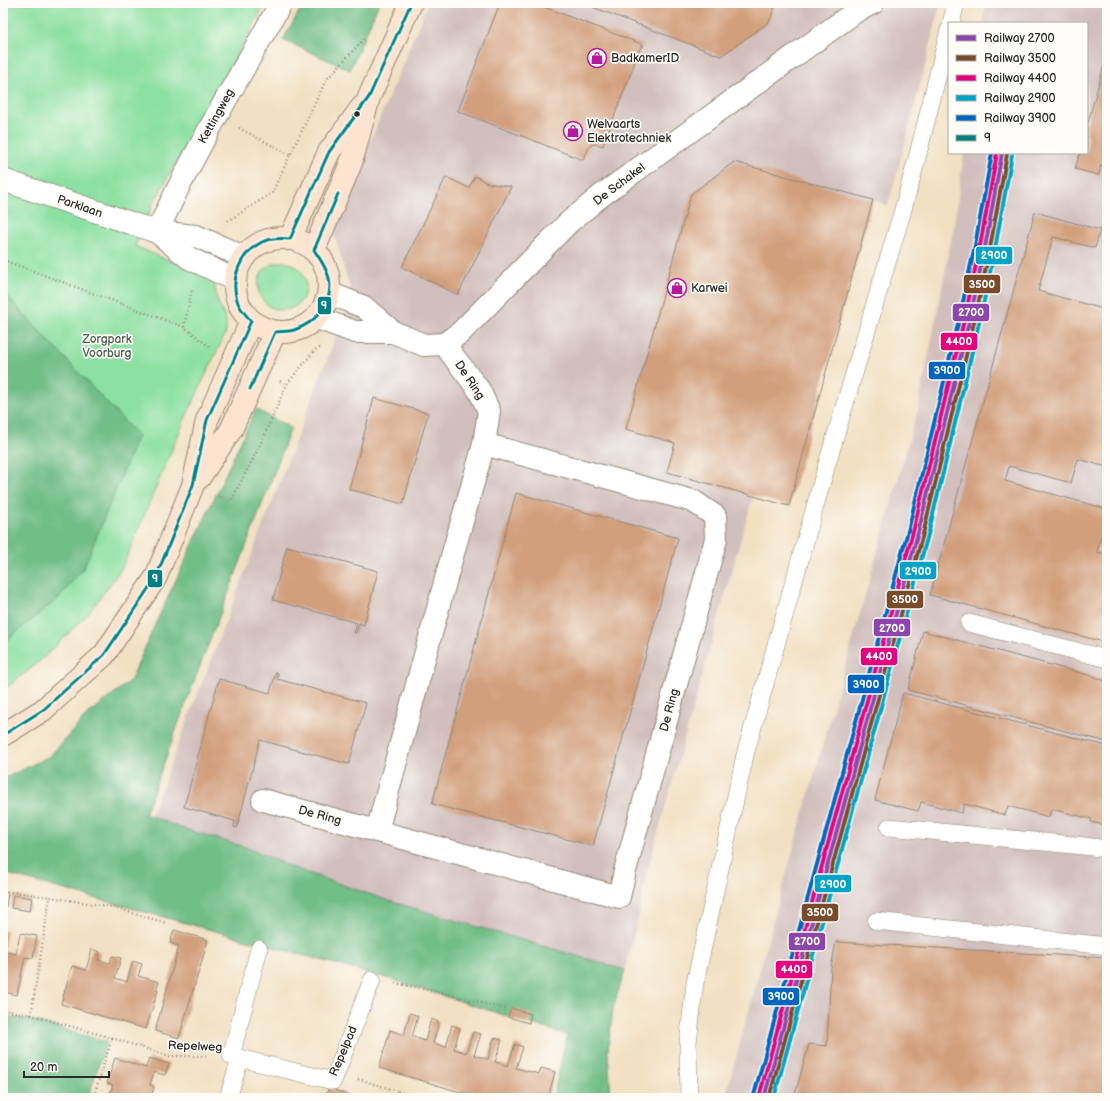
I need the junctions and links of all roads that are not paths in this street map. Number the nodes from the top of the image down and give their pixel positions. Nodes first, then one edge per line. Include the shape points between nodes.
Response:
1 (281, 3) edge
2 (411, 3) edge
3 (956, 3) edge
4 (858, 6) edge
5 (951, 22) edge
6 (948, 34) edge
7 (369, 97) junction
8 (3, 180) edge
9 (157, 232) junction
10 (290, 239) junction
11 (314, 250) junction
12 (244, 257) junction
13 (235, 280) junction
14 (329, 293) junction
15 (317, 318) junction
16 (251, 321) junction
17 (275, 332) junction
18 (393, 332) junction
19 (444, 344) junction
20 (484, 444) junction
21 (194, 485) junction
22 (969, 622) dead end
23 (1107, 659) edge
24 (3, 735) edge
25 (263, 800) dead end
26 (889, 827) dead end
27 (377, 831) junction
28 (1107, 849) edge
29 (876, 921) dead end
30 (1107, 946) edge
31 (259, 949) dead end
32 (371, 983) road end
33 (236, 1057) junction
34 (228, 1098) edge
35 (689, 1098) edge

1 - 9 street, Kettingweg via 216,116
2 - 7 main road
3 - 5 lane
4 - 19 street, De Schakel via 602,195 568,223 460,334
6 - 35 lane via 906,198 827,464 745,755 695,982 688,1043
7 - 10 main road via 329,152
7 - 11 main road via 351,163
8 - 9 street, Parklaan
9 - 12 street, Parklaan via 196,236
9 - 13 street, Parklaan via 189,258
10 - 11 main road via 302,242
10 - 12 main road via 262,242
11 - 14 main road via 328,272
12 - 13 main road
13 - 16 main road via 238,302
14 - 15 main road via 326,304
14 - 18 street, De Schakel via 364,307
15 - 17 main road via 300,329 286,333
15 - 18 street, De Schakel via 355,332
16 - 17 main road via 262,329
16 - 21 main road via 207,420
17 - 21 main road via 231,430
18 - 19 street, De Schakel via 424,345
19 - 20 street, De Ring via 479,390 489,411
20 - 27 street, De Ring
20 - 27 street, De Ring via 693,501 715,516 716,539 619,897
21 - 24 main road via 156,577 104,655 43,710
22 - 23 lane
25 - 27 street, De Ring
26 - 28 lane
29 - 30 lane
31 - 33 lane
32 - 33 lane, Repelpad via 333,1081
33 - 34 lane

